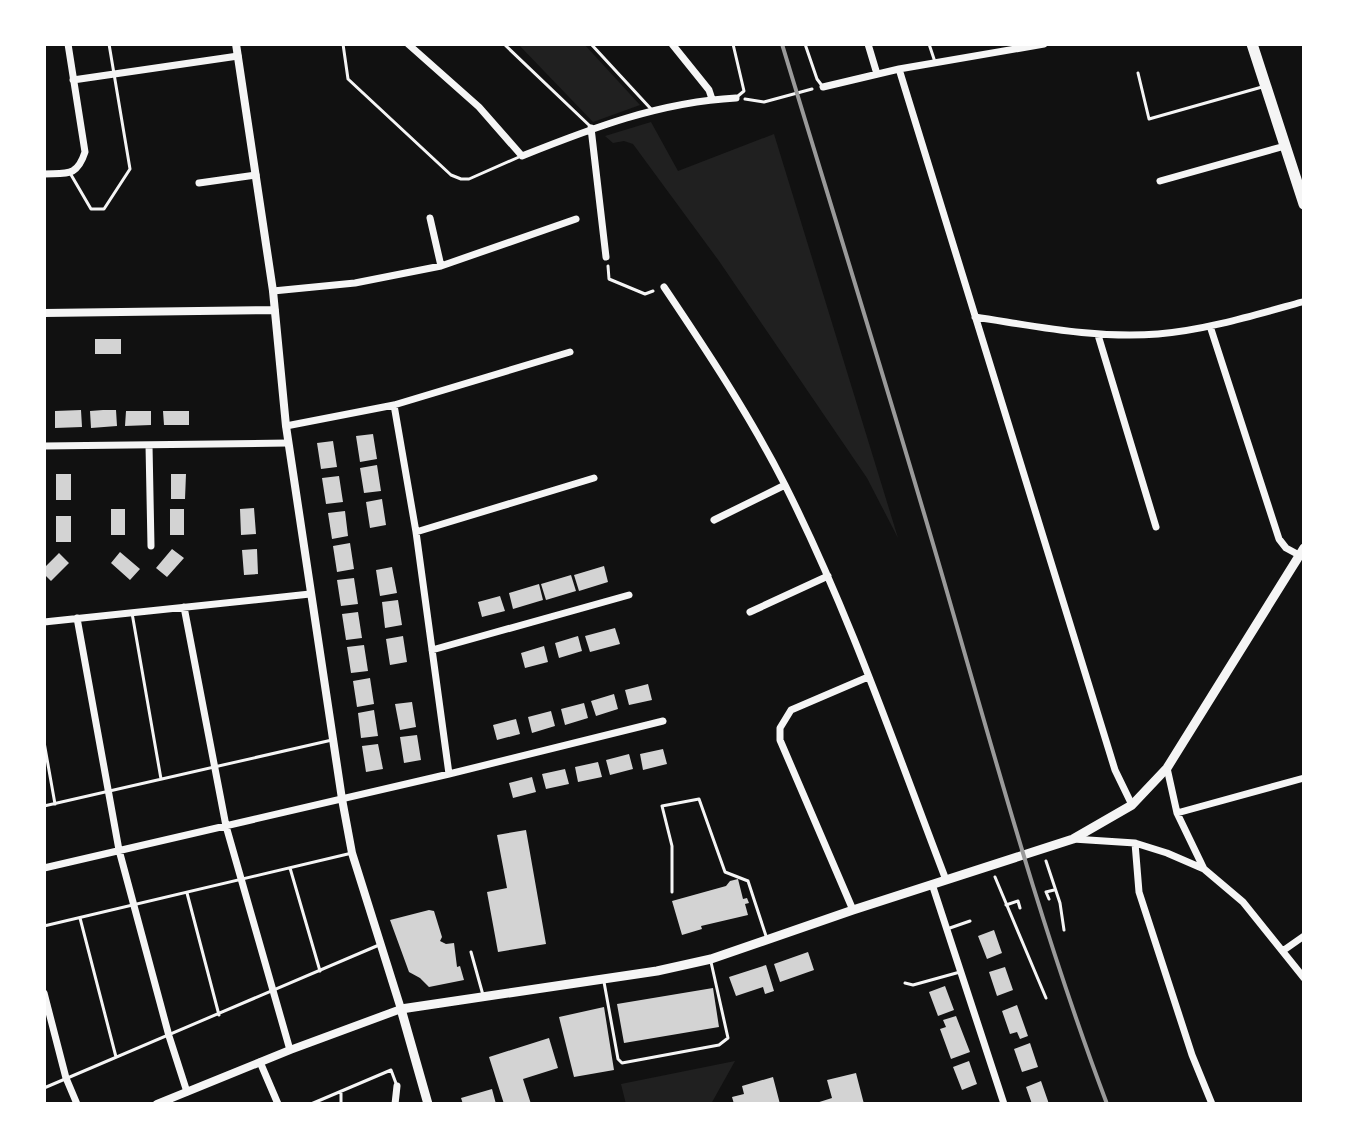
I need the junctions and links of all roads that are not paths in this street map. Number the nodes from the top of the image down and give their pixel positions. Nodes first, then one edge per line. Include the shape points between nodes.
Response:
1 (68, 44) edge
2 (109, 44) edge
3 (236, 44) edge
4 (343, 44) edge
5 (408, 44) edge
6 (504, 44) edge
7 (591, 44) edge
8 (672, 44) edge
9 (733, 44) edge
10 (805, 44) edge
11 (868, 44) edge
12 (929, 44) edge
13 (981, 44) edge
14 (1044, 44) edge
15 (1252, 44) edge
16 (982, 55) junction
17 (238, 56) junction
18 (935, 62) junction
19 (899, 69) junction
20 (1138, 73) dead end
21 (114, 74) junction
22 (877, 74) junction
23 (73, 80) junction
24 (1266, 86) junction
25 (819, 87) joint
26 (736, 98) joint
27 (712, 99) junction
28 (652, 110) junction
29 (591, 128) junction
30 (1285, 146) junction
31 (522, 156) junction
32 (70, 173) junction
33 (44, 174) edge
34 (256, 175) junction
35 (1160, 181) dead end
36 (199, 183) dead end
37 (1304, 204) edge
38 (430, 218) dead end
39 (576, 219) dead end
40 (616, 240) dead end
41 (605, 242) junction
42 (606, 257) road end
43 (441, 266) junction
44 (664, 287) road end
45 (273, 291) junction
46 (1302, 302) dead end
47 (275, 310) junction
48 (44, 313) edge
49 (975, 317) junction
50 (1210, 326) junction
51 (1098, 335) junction
52 (570, 352) dead end
53 (394, 405) junction
54 (286, 426) junction
55 (288, 443) junction
56 (149, 445) junction
57 (44, 446) edge
58 (594, 478) dead end
59 (785, 485) junction
60 (714, 520) dead end
61 (1156, 527) dead end
62 (416, 532) junction
63 (151, 546) dead end
64 (1301, 552) edge
65 (828, 576) junction
66 (310, 594) junction
67 (629, 595) dead end
68 (184, 607) junction
69 (750, 612) dead end
70 (132, 613) junction
71 (77, 618) junction
72 (44, 622) edge
73 (432, 650) junction
74 (868, 677) junction
75 (663, 721) dead end
76 (332, 740) junction
77 (44, 742) edge
78 (214, 767) junction
79 (1167, 768) junction
80 (449, 774) junction
81 (1304, 778) edge
82 (161, 779) junction
83 (109, 791) junction
84 (342, 799) junction
85 (55, 804) junction
86 (1132, 805) junction
87 (44, 806) edge
88 (1177, 813) junction
89 (226, 826) junction
90 (1073, 839) junction
91 (1135, 843) junction
92 (119, 850) junction
93 (352, 853) junction
94 (44, 868) edge
95 (290, 868) junction
96 (1204, 869) junction
97 (241, 880) junction
98 (946, 880) junction
99 (932, 884) junction
100 (672, 892) dead end
101 (187, 893) junction
102 (134, 905) junction
103 (853, 910) junction
104 (80, 918) junction
105 (970, 921) dead end
106 (44, 926) edge
107 (946, 929) junction
108 (1304, 936) edge
109 (767, 939) junction
110 (379, 945) junction
111 (1284, 950) junction
112 (471, 952) dead end
113 (711, 959) junction
114 (320, 971) junction
115 (960, 972) junction
116 (1304, 978) edge
117 (603, 979) junction
118 (905, 983) dead end
119 (271, 992) junction
120 (44, 993) edge
121 (483, 995) junction
122 (401, 1009) junction
123 (219, 1015) junction
124 (169, 1036) junction
125 (290, 1050) junction
126 (116, 1058) junction
127 (260, 1062) junction
128 (66, 1078) junction
129 (397, 1086) joint
130 (44, 1088) edge
131 (341, 1091) junction
132 (187, 1092) junction
133 (77, 1104) edge
134 (158, 1104) edge
135 (278, 1104) edge
136 (311, 1104) edge
137 (341, 1104) edge
138 (395, 1104) edge
139 (428, 1104) edge
140 (1004, 1104) edge
141 (1212, 1104) edge

1 - 23 street
2 - 21 lane
3 - 17 street
4 - 31 lane via 348,79 451,175 469,179
5 - 31 street via 479,107
6 - 29 lane
7 - 28 lane
8 - 27 street
9 - 26 lane via 744,91
10 - 25 lane
11 - 22 street
12 - 18 lane
13 - 16 street
14 - 16 street
15 - 24 highway
16 - 18 street
17 - 21 street
17 - 34 street
18 - 19 street
19 - 22 street
19 - 49 street
20 - 24 lane via 1149,119
21 - 23 street
21 - 32 lane via 130,169 104,209 91,209
22 - 25 street
23 - 32 street via 85,152 81,165
24 - 30 highway
26 - 27 street
27 - 28 street
28 - 29 street
29 - 31 street
29 - 41 street
30 - 35 street
30 - 37 highway
32 - 33 street
34 - 36 street
34 - 45 street
38 - 43 street
39 - 43 street
40 - 41 street
41 - 42 street
43 - 45 street via 355,283
44 - 59 street
45 - 47 street
46 - 50 street
47 - 48 street
47 - 54 street
49 - 51 street
49 - 86 street via 1115,770
50 - 51 street
50 - 64 street via 1279,539 1286,548
51 - 61 street
52 - 53 street
53 - 54 street
53 - 62 street
54 - 55 street
55 - 56 street
55 - 66 street
56 - 57 street
56 - 63 street
58 - 62 street
59 - 60 street
59 - 65 street
62 - 73 street
64 - 79 main road
65 - 69 street
65 - 74 street
66 - 68 street
66 - 76 street
67 - 73 street
68 - 70 street
68 - 78 street
70 - 71 street
70 - 82 lane
71 - 72 street
71 - 83 street
73 - 80 street
74 - 98 street
74 - 103 street via 791,710 780,728 780,740
75 - 80 street
76 - 78 lane
76 - 84 street
77 - 85 lane
78 - 82 lane
78 - 89 street
79 - 86 main road
79 - 88 street
80 - 84 street
81 - 88 street
82 - 83 lane
83 - 85 lane
83 - 92 street
84 - 89 street
84 - 93 street
85 - 87 lane
86 - 90 main road
88 - 96 street
89 - 92 street
89 - 97 street
90 - 91 street
90 - 98 main road
91 - 96 street
91 - 141 street via 1139,892
92 - 94 street
92 - 102 street
93 - 95 lane
93 - 110 street
95 - 97 lane
95 - 114 lane
96 - 111 street via 1243,902
97 - 101 lane
97 - 119 street
98 - 99 main road
99 - 103 main road
99 - 107 street
100 - 109 lane via 672,846 662,806 699,799 725,872 748,881
101 - 102 lane
101 - 123 lane
102 - 104 lane
102 - 124 street
103 - 109 main road
104 - 106 lane
104 - 126 lane
105 - 107 lane
107 - 115 street
108 - 111 street
109 - 113 main road
110 - 114 lane
110 - 122 street
111 - 116 street
112 - 121 lane
113 - 117 main road
113 - 117 lane via 728,1038 719,1045 622,1063
114 - 119 lane
115 - 118 lane
115 - 140 street
117 - 121 main road
119 - 123 lane
119 - 125 street
120 - 128 street
121 - 122 main road
122 - 125 street
122 - 139 main road
123 - 124 lane
124 - 126 lane
124 - 132 street
125 - 127 street
126 - 128 lane
127 - 132 street
127 - 135 street
128 - 130 lane
128 - 133 street
129 - 131 lane via 391,1070
129 - 138 street
131 - 136 lane
131 - 137 lane
132 - 134 street

